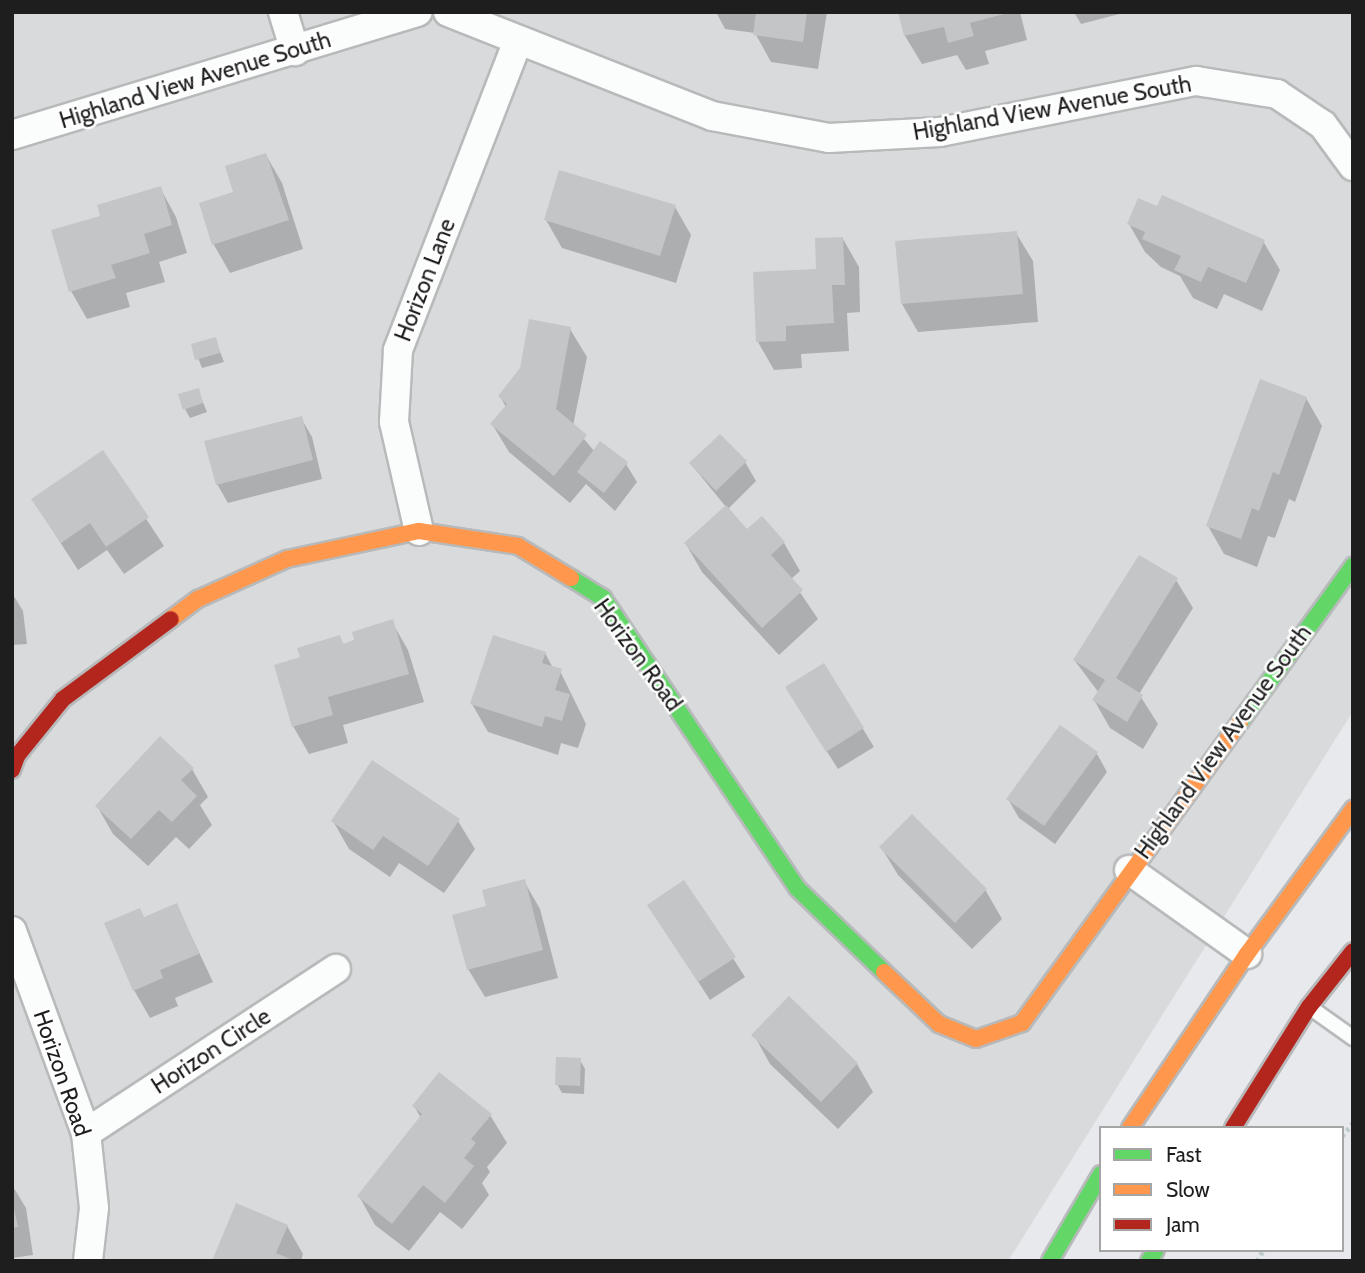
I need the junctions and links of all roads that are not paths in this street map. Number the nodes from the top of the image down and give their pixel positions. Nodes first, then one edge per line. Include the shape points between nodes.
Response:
1 (284, 12) edge
2 (418, 12) edge
3 (448, 12) edge
4 (518, 40) junction
5 (295, 51) junction
6 (12, 135) edge
7 (1353, 166) edge
8 (419, 531) junction
9 (1353, 566) edge
10 (12, 770) edge
11 (1353, 808) edge
12 (1129, 870) junction
13 (12, 931) edge
14 (1353, 951) edge
15 (1247, 954) junction
16 (336, 969) dead end
17 (1309, 1007) junction
18 (1353, 1038) edge
19 (1131, 1126) edge
20 (1234, 1126) edge
21 (86, 1133) junction
22 (1099, 1177) edge
23 (88, 1261) edge
24 (1050, 1261) edge

1 - 5 street
2 - 5 street, Highland View Avenue South
3 - 4 street, Highland View Avenue South
4 - 7 street, Highland View Avenue South via 712,116 829,138 940,132 1196,81 1277,94 1323,125
4 - 8 street, Horizon Lane via 398,350 394,422
5 - 6 street, Highland View Avenue South
8 - 10 main road, Horizon Road via 287,559 198,599 63,699 17,756
8 - 12 main road, Horizon Road via 518,546 603,598 797,888 939,1024 976,1039 1022,1023
9 - 12 main road, Highland View Avenue South
11 - 15 main road
12 - 15 street, Highland View Avenue South
13 - 21 street, Horizon Road
14 - 17 main road
15 - 19 main road
16 - 21 street, Horizon Circle
17 - 18 lane
17 - 20 main road
21 - 23 street, Horizon Road via 94,1208
22 - 24 main road

